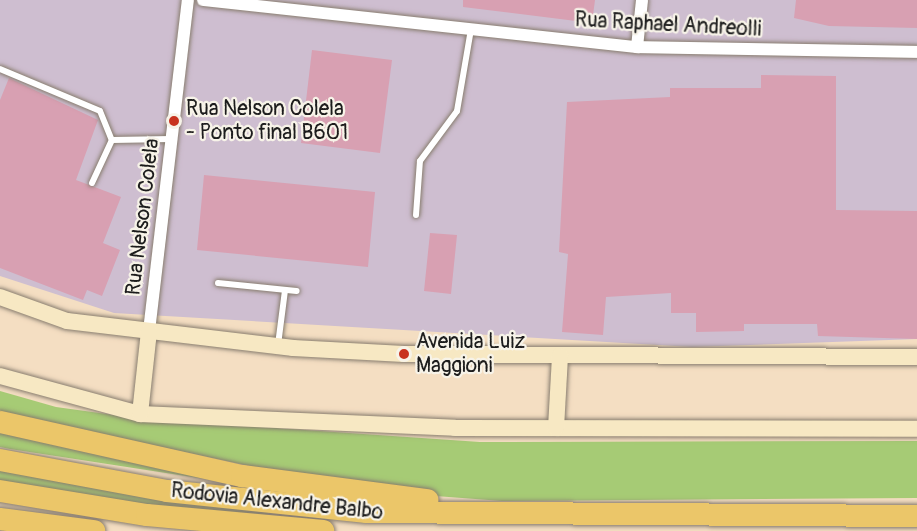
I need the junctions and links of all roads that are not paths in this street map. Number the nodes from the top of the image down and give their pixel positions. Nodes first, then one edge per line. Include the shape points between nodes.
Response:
1 (188, 0) edge
2 (203, 0) edge
3 (642, 0) edge
4 (471, 29) junction
5 (637, 47) junction
6 (917, 52) edge
7 (0, 69) edge
8 (172, 139) junction
9 (112, 140) junction
10 (93, 183) dead end
11 (416, 215) dead end
12 (218, 283) dead end
13 (285, 290) junction
14 (297, 291) dead end
15 (0, 297) edge
16 (149, 331) junction
17 (278, 346) junction
18 (560, 356) junction
19 (917, 357) edge
20 (0, 376) edge
21 (140, 414) junction
22 (0, 422) edge
23 (556, 428) junction
24 (917, 429) edge
25 (0, 460) edge
26 (0, 491) edge
27 (917, 507) edge
28 (740, 515) junction
29 (596, 516) junction
30 (917, 516) edge
31 (0, 519) edge
32 (94, 531) edge
33 (323, 531) edge

1 - 8 street, Rua Nelson Colela
2 - 4 street, Rua Raphael Andreolli
3 - 5 street
4 - 5 street, Rua Raphael Andreolli
4 - 11 lane via 457,111 420,161
5 - 6 street, Rua Raphael Andreolli
7 - 9 lane via 100,111
8 - 9 lane
8 - 16 street, Rua Nelson Colela
9 - 10 lane
12 - 13 lane
13 - 14 lane
13 - 17 lane
15 - 16 street via 67,321
16 - 17 street
16 - 21 street
17 - 18 street
18 - 19 street
18 - 23 street
20 - 21 street
21 - 23 street
22 - 29 highway via 320,488
23 - 24 street
25 - 29 highway, Rodovia Alexandre Balbo via 167,491 298,507
26 - 33 highway, Rodovia Alexandre Balbo via 147,515
27 - 28 highway
28 - 29 highway, Rodovia Alexandre Balbo
28 - 30 highway, Rodovia Alexandre Balbo
31 - 32 highway

